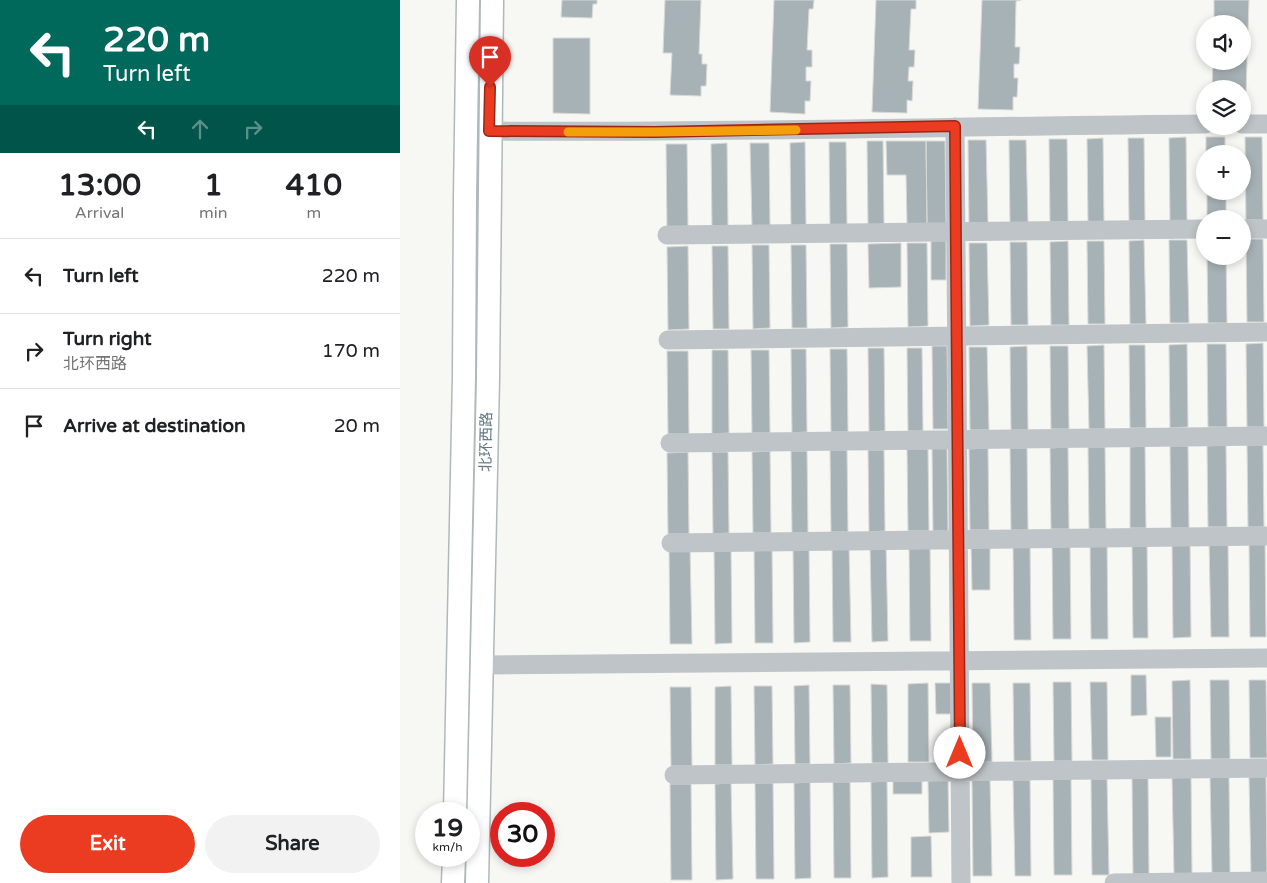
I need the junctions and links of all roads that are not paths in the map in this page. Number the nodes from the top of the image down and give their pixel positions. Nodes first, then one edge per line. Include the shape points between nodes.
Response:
1 (468, 0) edge
2 (492, 0) edge
3 (1196, 124) edge
4 (1251, 124) edge
5 (1267, 124) edge
6 (955, 126) junction
7 (489, 131) junction
8 (1251, 229) edge
9 (1267, 229) edge
10 (1196, 230) edge
11 (956, 232) junction
12 (667, 235) dead end
13 (1267, 332) edge
14 (957, 336) junction
15 (668, 340) dead end
16 (1267, 436) edge
17 (958, 439) junction
18 (670, 443) dead end
19 (1267, 536) edge
20 (958, 540) junction
21 (671, 543) dead end
22 (1267, 658) edge
23 (959, 661) junction
24 (481, 665) junction
25 (1267, 768) edge
26 (960, 772) junction
27 (674, 775) dead end
28 (455, 802) edge
29 (454, 867) edge
30 (1267, 881) edge
31 (453, 883) edge
32 (477, 883) edge
33 (961, 883) edge
34 (1114, 883) edge

1 - 28 main road, 北环西路
2 - 7 main road, 北环西路
3 - 6 street
4 - 5 street
6 - 7 street via 655,132
6 - 11 street
7 - 24 main road, 北环西路 via 488,378
8 - 9 street
10 - 11 street
11 - 12 street
11 - 14 street
13 - 14 street
14 - 15 street
14 - 17 street
16 - 17 street
17 - 18 street
17 - 20 street
19 - 20 street
20 - 21 street
20 - 23 street
22 - 23 street
23 - 24 street
23 - 26 street
24 - 32 main road, 北环西路
25 - 26 street
26 - 27 street
26 - 33 street
29 - 31 main road
30 - 34 street

